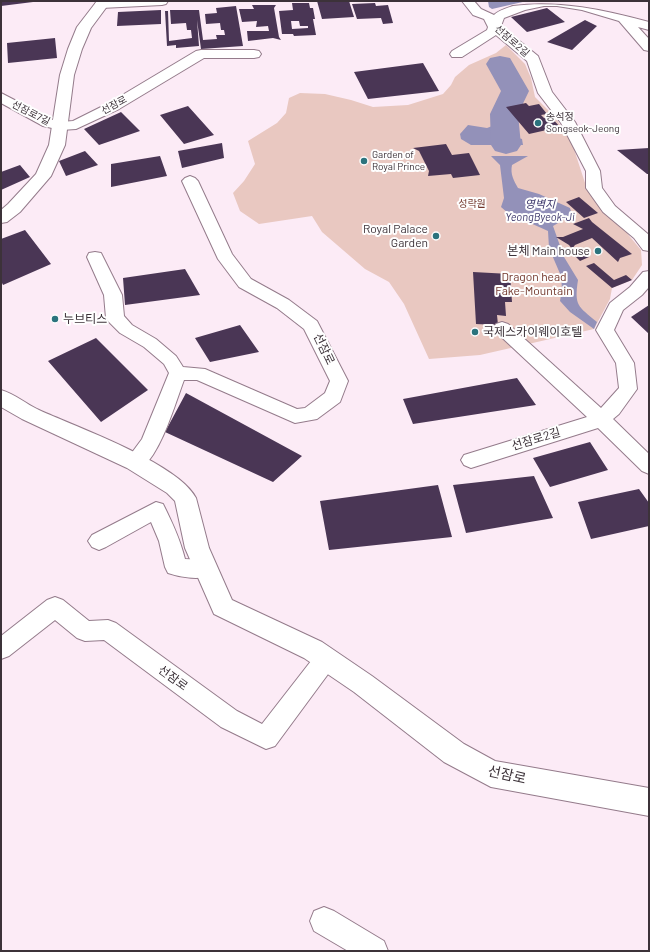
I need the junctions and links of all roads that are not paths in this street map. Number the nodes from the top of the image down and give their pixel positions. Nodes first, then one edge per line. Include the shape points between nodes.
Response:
1 (162, 1) edge
2 (468, 1) edge
3 (614, 1) edge
4 (102, 2) edge
5 (624, 19) junction
6 (494, 26) junction
7 (649, 26) edge
8 (649, 47) edge
9 (254, 54) dead end
10 (457, 54) dead end
11 (1, 97) edge
12 (61, 126) junction
13 (190, 181) dead end
14 (1, 218) edge
15 (649, 245) edge
16 (95, 257) dead end
17 (649, 276) edge
18 (502, 328) dead end
19 (178, 373) junction
20 (1, 397) edge
21 (601, 419) junction
22 (471, 460) dead end
23 (135, 462) junction
24 (649, 466) edge
25 (99, 541) dead end
26 (206, 569) junction
27 (1, 649) edge
28 (326, 659) junction
29 (649, 802) edge
30 (324, 921) dead end
31 (374, 951) edge

1 - 4 street
2 - 6 street, 선잠로2길 via 477,12 489,17
3 - 5 street
4 - 12 street via 84,27 75,49 67,75
5 - 6 street via 560,1 542,2 499,16
5 - 7 street
5 - 8 street
6 - 10 street via 492,32
6 - 15 street, 선잠로2길 via 533,59 545,93 568,122 593,171 594,188 609,209 640,234
9 - 12 street, 선잠로 via 201,54 114,106 76,125
11 - 12 street, 선잠로7길 via 48,123
12 - 14 street via 57,145 43,176 14,208
13 - 19 street, 선잠로 via 224,255 245,283 283,304 312,325 339,381 333,397 310,414 295,416 199,374
16 - 19 street via 113,295 115,318 126,329 150,343 170,360
17 - 21 street, 선잠로2길 via 636,291 616,307 606,330 625,363 628,389
18 - 21 street
19 - 23 street via 150,442
20 - 23 street, 선잠로 via 29,414
21 - 22 street, 선잠로2길
21 - 24 street
23 - 26 street, 선잠로 via 175,487 185,498 197,548
25 - 26 street via 156,510 170,541 176,567
26 - 28 street, 선잠로 via 223,607 313,650
27 - 28 street, 선잠로 via 55,607 85,631 108,630 229,719 266,738
28 - 29 street, 선잠로 via 454,753 491,774
30 - 31 street

